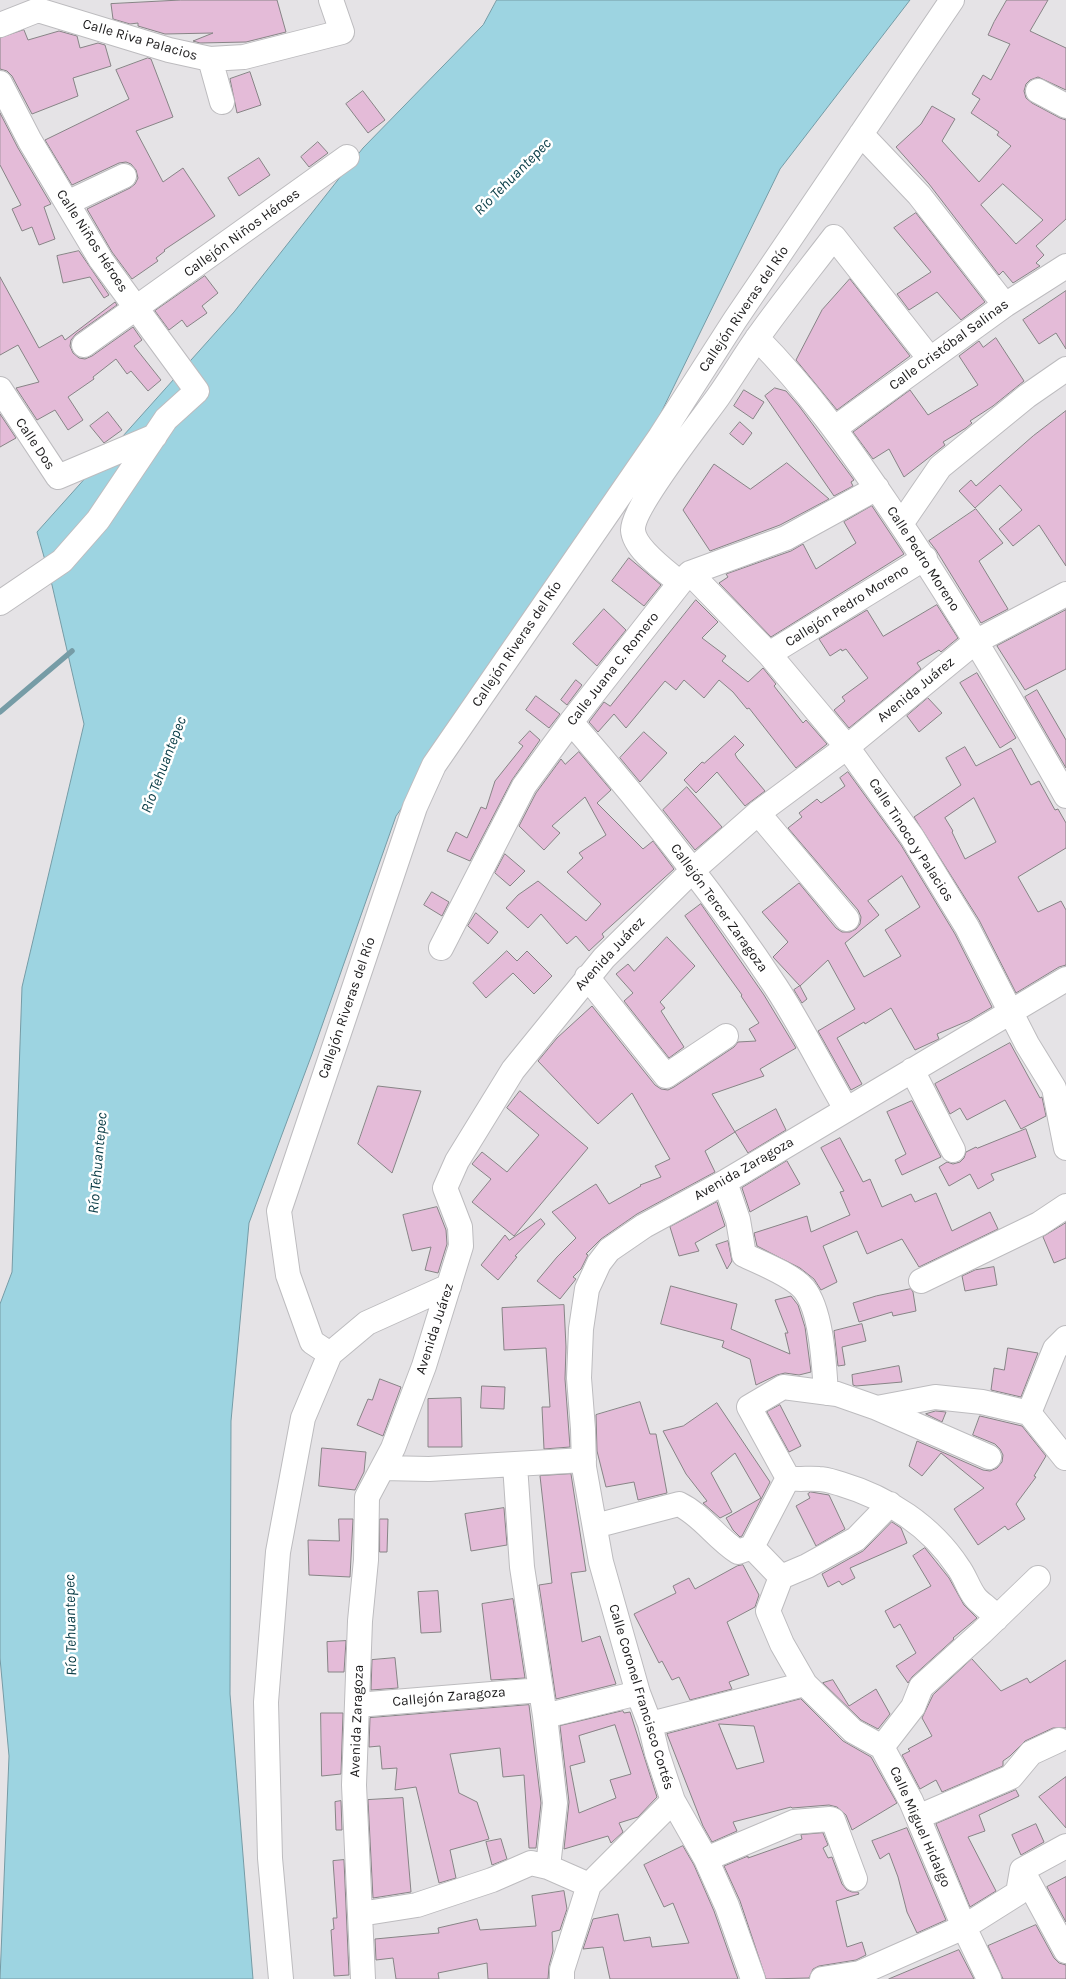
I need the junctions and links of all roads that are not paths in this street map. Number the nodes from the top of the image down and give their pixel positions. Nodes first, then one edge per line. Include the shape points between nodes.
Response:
1 (331, 0) edge
2 (952, 0) edge
3 (41, 5) edge
4 (0, 25) edge
5 (210, 59) junction
6 (0, 83) edge
7 (1038, 91) dead end
8 (222, 102) dead end
9 (1066, 106) edge
10 (861, 134) junction
11 (347, 157) dead end
12 (124, 176) dead end
13 (67, 203) junction
14 (1066, 266) edge
15 (1005, 304) junction
16 (137, 309) junction
17 (757, 338) junction
18 (84, 345) dead end
19 (930, 359) junction
20 (1066, 369) edge
21 (0, 389) edge
22 (835, 428) junction
23 (155, 436) junction
24 (877, 488) junction
25 (901, 524) junction
26 (925, 558) junction
27 (685, 578) junction
28 (1066, 594) edge
29 (0, 603) edge
30 (976, 642) junction
31 (769, 654) junction
32 (571, 722) junction
33 (847, 747) junction
34 (1063, 784) edge
35 (758, 813) junction
36 (693, 870) junction
37 (847, 919) dead end
38 (441, 948) dead end
39 (586, 977) junction
40 (1066, 978) edge
41 (1010, 1012) junction
42 (726, 1036) dead end
43 (912, 1070) junction
44 (846, 1109) junction
45 (1066, 1148) edge
46 (953, 1150) dead end
47 (725, 1182) junction
48 (1066, 1206) edge
49 (921, 1281) dead end
50 (449, 1286) junction
51 (1066, 1338) edge
52 (330, 1354) junction
53 (826, 1392) junction
54 (877, 1408) junction
55 (1029, 1413) junction
56 (989, 1458) dead end
57 (1066, 1458) edge
58 (584, 1460) junction
59 (516, 1465) junction
60 (383, 1468) junction
61 (788, 1478) junction
62 (890, 1504) junction
63 (595, 1526) junction
64 (752, 1547) junction
65 (781, 1577) junction
66 (1038, 1578) dead end
67 (996, 1619) junction
68 (805, 1684) junction
69 (541, 1690) junction
70 (638, 1693) junction
71 (357, 1705) junction
72 (545, 1716) junction
73 (650, 1724) junction
74 (1058, 1740) dead end
75 (882, 1747) junction
76 (673, 1801) junction
77 (918, 1817) junction
78 (1066, 1846) edge
79 (706, 1860) junction
80 (548, 1866) junction
81 (1022, 1870) junction
82 (855, 1879) dead end
83 (589, 1885) junction
84 (360, 1914) junction
85 (964, 1926) junction
86 (1064, 1940) edge
87 (281, 1979) edge
88 (363, 1979) edge
89 (562, 1979) edge
90 (753, 1979) edge
91 (822, 1979) edge
92 (989, 1979) edge

1 - 5 street, Calle Riva Palacios via 342,32 244,58
2 - 10 street, Callejón Riveras del Río
3 - 4 street, Calle Riva Palacios
3 - 5 street, Calle Riva Palacios via 169,50
5 - 8 street
6 - 13 street, Calle Niños Héroes
7 - 9 street
10 - 15 street via 919,195
10 - 52 street, Callejón Riveras del Río via 660,437 434,765 414,807 279,1211 288,1275 312,1342
11 - 16 street, Callejón Niños Héroes
12 - 13 street
13 - 16 street, Calle Niños Héroes via 101,260
14 - 15 street, Calle Cristóbal Salinas
15 - 19 street, Calle Cristóbal Salinas
16 - 18 street, Callejón Niños Héroes
16 - 23 street, Calle Niños Héroes via 197,391 166,419
17 - 19 street, Calle Tinoco y Palacios via 834,237
17 - 22 street, Calle Pedro Moreno via 788,369
17 - 27 street, Calle Tinoco y Palacios via 735,374 654,486 634,521 633,532 643,551
19 - 22 street, Calle Cristóbal Salinas
20 - 25 street via 1027,396 940,467
21 - 23 street, Calle Dos via 58,477
22 - 24 street, Calle Pedro Moreno
23 - 29 street via 98,520 62,561
24 - 25 street, Calle Pedro Moreno
24 - 27 street via 786,538
25 - 26 street, Calle Pedro Moreno
26 - 30 street, Calle Pedro Moreno
26 - 31 street, Callejón Pedro Moreno
27 - 31 street, Calle Tinoco y Palacios
27 - 32 street, Calle Juana C. Romero
28 - 30 street, Avenida Juárez
30 - 33 street, Avenida Juárez
30 - 34 street, Calle Pedro Moreno
31 - 33 street, Calle Tinoco y Palacios
32 - 36 street, Callejón Tercer Zaragoza
32 - 38 street, Calle Juana C. Romero via 524,786
33 - 35 street, Avenida Juárez
33 - 41 street, Calle Tinoco y Palacios via 912,837 967,927
35 - 36 street, Avenida Juárez
35 - 37 street
36 - 39 street, Avenida Juárez
36 - 44 street, Callejón Tercer Zaragoza via 776,988
39 - 42 street via 666,1076
39 - 50 street, Avenida Juárez via 513,1070 457,1161 445,1188 460,1227 461,1246
40 - 41 street, Avenida Zaragoza
41 - 43 street, Avenida Zaragoza
41 - 45 street, Calle Tinoco y Palacios via 1054,1088
43 - 44 street, Avenida Zaragoza
43 - 46 street
44 - 47 street, Avenida Zaragoza
47 - 53 street via 738,1220 744,1255 804,1288 811,1302 822,1340
47 - 58 street, Avenida Zaragoza via 644,1226 610,1250 591,1278 583,1305 579,1378
48 - 49 street via 1038,1224
50 - 52 street via 367,1323
50 - 60 street, Avenida Juárez via 424,1366
51 - 55 street via 1055,1349
52 - 87 street via 303,1418 278,1552 266,1702 270,1858
53 - 54 street
53 - 61 street via 783,1387 748,1406
54 - 55 street via 935,1397 982,1402
54 - 56 street
55 - 57 street
58 - 59 street
58 - 63 street, Calle Coronel Francisco Cortés
59 - 60 street
59 - 69 street via 522,1567
60 - 71 street, Avenida Zaragoza via 367,1497
61 - 62 street via 818,1478 862,1490
61 - 64 street
62 - 65 street via 856,1539
62 - 67 street via 919,1524 942,1546 959,1567 975,1597
63 - 64 street via 679,1504 738,1552
63 - 70 street, Calle Coronel Francisco Cortés via 601,1562
64 - 65 street
65 - 68 street via 768,1611
66 - 67 street
67 - 75 street via 921,1687 913,1707
68 - 73 street
68 - 75 street via 853,1731
69 - 71 street, Callejón Zaragoza
69 - 72 street
70 - 72 street
70 - 73 street, Calle Coronel Francisco Cortés
71 - 84 street, Avenida Zaragoza via 354,1785
72 - 80 street via 555,1803
73 - 76 street, Calle Coronel Francisco Cortés
74 - 77 street via 1031,1752 1011,1777
75 - 77 street, Calle Miguel Hidalgo
76 - 79 street, Calle Coronel Francisco Cortés
76 - 83 street
77 - 85 street, Calle Miguel Hidalgo
78 - 81 street
79 - 82 street via 794,1822 833,1820
79 - 90 street, Calle Coronel Francisco Cortés via 727,1906
80 - 83 street
80 - 84 street via 531,1863 417,1905
81 - 85 street via 1018,1894
81 - 86 street
83 - 89 street
84 - 88 street, Avenida Zaragoza
85 - 91 street via 860,1973
85 - 92 street, Calle Miguel Hidalgo

